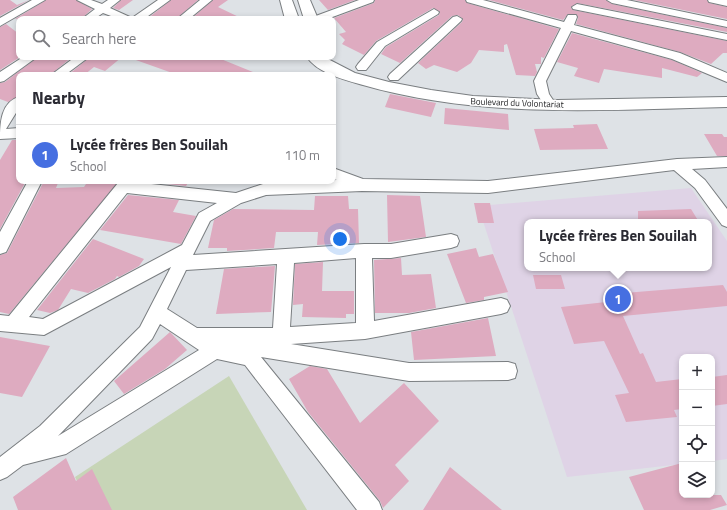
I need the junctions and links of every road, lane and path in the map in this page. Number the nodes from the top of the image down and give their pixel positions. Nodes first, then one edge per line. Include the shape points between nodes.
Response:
1 (40, 0) edge
2 (82, 0) edge
3 (116, 0) edge
4 (165, 0) edge
5 (207, 0) edge
6 (286, 0) edge
7 (304, 0) edge
8 (368, 0) edge
9 (471, 0) edge
10 (612, 0) edge
11 (713, 0) edge
12 (727, 3) edge
13 (579, 4) edge
14 (102, 9) junction
15 (434, 12) dead end
16 (92, 16) edge
17 (120, 16) edge
18 (141, 16) edge
19 (186, 16) edge
20 (291, 16) edge
21 (310, 16) edge
22 (325, 16) edge
23 (457, 19) dead end
24 (0, 23) edge
25 (727, 24) edge
26 (567, 26) junction
27 (727, 37) edge
28 (336, 54) edge
29 (27, 60) edge
30 (79, 60) edge
31 (319, 60) edge
32 (362, 67) junction
33 (61, 72) edge
34 (394, 77) junction
35 (0, 78) edge
36 (727, 78) edge
37 (727, 92) edge
38 (547, 100) junction
39 (727, 102) edge
40 (16, 103) edge
41 (16, 123) edge
42 (5, 126) edge
43 (0, 146) edge
44 (727, 162) edge
45 (676, 164) junction
46 (336, 174) edge
47 (33, 184) edge
48 (362, 185) junction
49 (236, 199) junction
50 (727, 221) edge
51 (451, 241) dead end
52 (0, 247) edge
53 (364, 251) junction
54 (185, 256) junction
55 (286, 257) junction
56 (501, 306) dead end
57 (156, 312) junction
58 (6, 324) edge
59 (365, 331) junction
60 (281, 336) junction
61 (195, 337) junction
62 (216, 350) junction
63 (508, 371) dead end
64 (18, 456) junction
65 (0, 470) edge
66 (371, 510) edge

1 - 24 street
2 - 14 street
3 - 14 street
4 - 18 street
5 - 19 street
6 - 20 main road
7 - 21 main road
8 - 22 street
9 - 26 street
10 - 25 street
11 - 12 street
13 - 26 street
13 - 27 street
14 - 16 street
14 - 17 street
15 - 32 street via 381,44
23 - 34 street
26 - 36 street via 676,56
26 - 38 street via 540,81
28 - 32 main road, Boulevard du Volontariat
29 - 35 street
30 - 33 street
31 - 38 main road, Boulevard du Volontariat via 366,82 461,101
32 - 34 main road, Boulevard du Volontariat
34 - 38 main road, Boulevard du Volontariat via 431,85 520,94
37 - 38 main road, Boulevard du Volontariat
38 - 39 main road, Boulevard du Volontariat
40 - 42 street
41 - 42 street
42 - 43 street
44 - 45 street
45 - 48 street via 488,187
45 - 50 street via 700,184
46 - 48 street
47 - 52 street
48 - 49 street via 266,189
49 - 54 street via 204,217
49 - 58 street via 123,187
51 - 53 street via 391,251
53 - 55 street
53 - 59 street
54 - 55 street
54 - 57 street
54 - 58 street via 44,327
55 - 60 street
56 - 59 street
57 - 61 street
57 - 64 street via 146,332 47,433
59 - 60 street
60 - 61 street
61 - 62 street
61 - 63 street via 409,372
62 - 64 street via 59,447
62 - 66 street via 250,357
64 - 65 street

